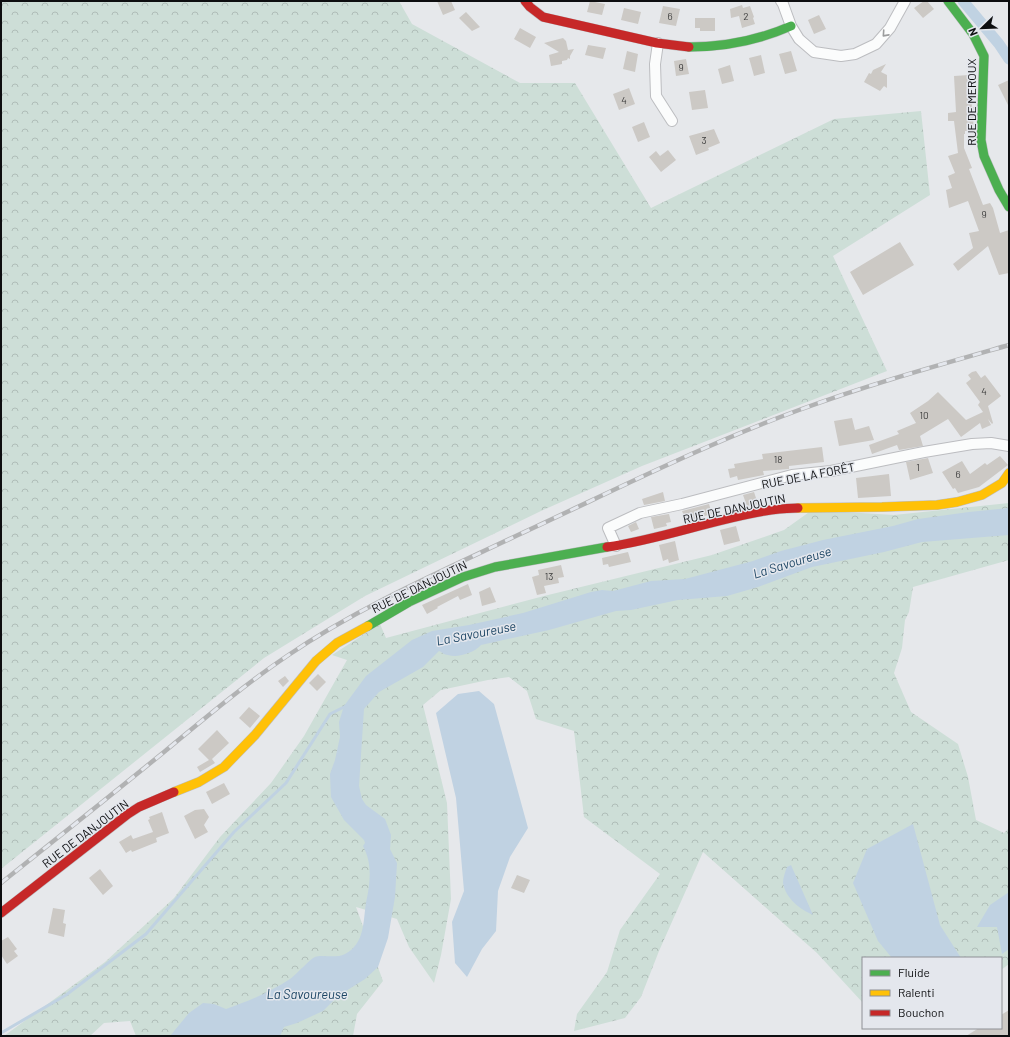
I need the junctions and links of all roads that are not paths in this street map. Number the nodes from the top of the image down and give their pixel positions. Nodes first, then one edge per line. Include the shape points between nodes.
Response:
1 (526, 1) edge
2 (781, 1) edge
3 (905, 1) edge
4 (948, 1) edge
5 (791, 26) junction
6 (658, 43) junction
7 (672, 121) dead end
8 (1009, 208) edge
9 (1009, 446) edge
10 (1009, 473) edge
11 (616, 546) junction
12 (1, 913) edge

1 - 6 street via 543,17
2 - 5 street
3 -> 5 street via 890,28 876,44 855,54 840,56 814,52 799,39
4 - 8 street, RUE DE MEROUX via 970,28 984,56 981,140 984,156
5 - 6 street via 769,35 736,43 679,46
6 - 7 street via 655,64 656,96
9 - 11 street, RUE DE LA FORÊT via 991,443 972,444 831,471 792,475 640,513 608,528
10 - 11 street, RUE DE DANJOUTIN via 1002,483 982,495 957,502 882,507 790,508 733,518
11 - 12 street, RUE DE DANJOUTIN via 490,568 470,574 409,602 337,643 322,655 255,735 224,767 199,782 128,814

